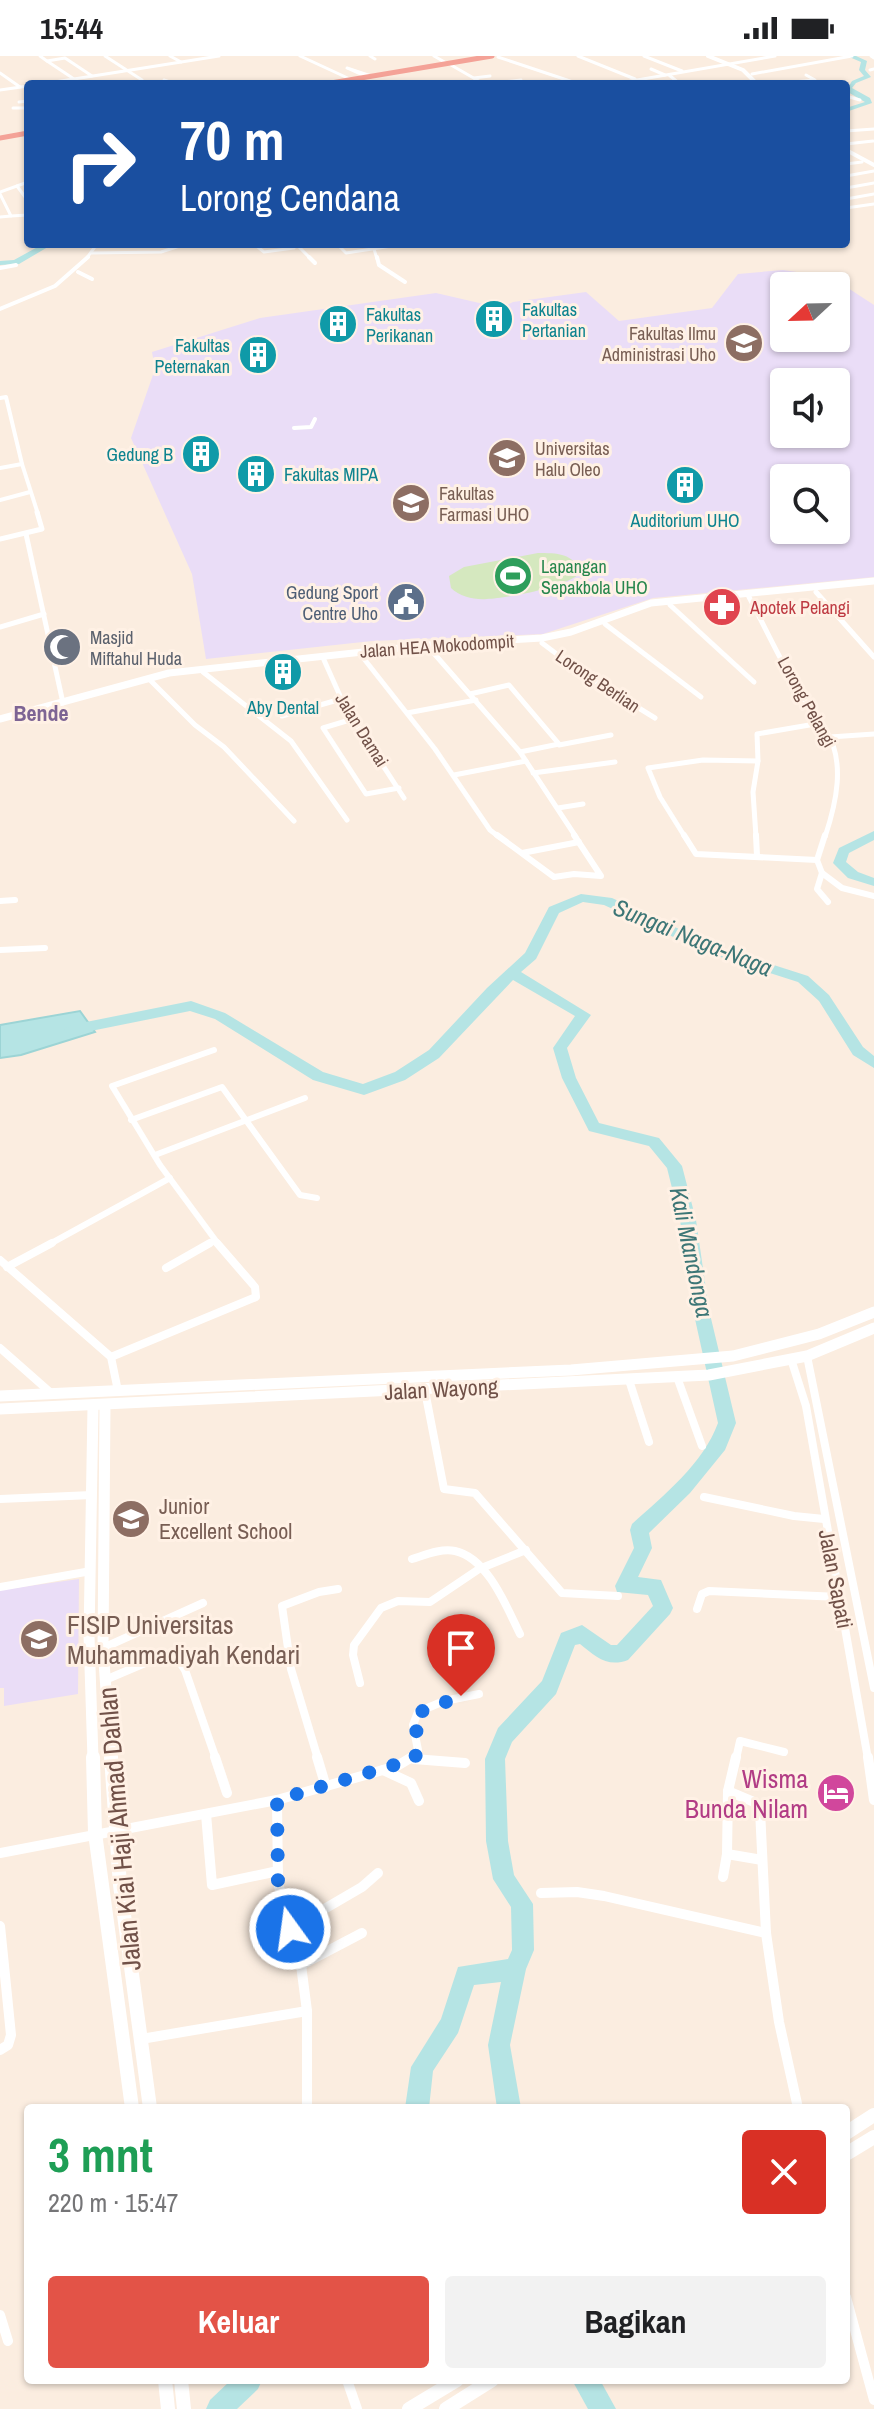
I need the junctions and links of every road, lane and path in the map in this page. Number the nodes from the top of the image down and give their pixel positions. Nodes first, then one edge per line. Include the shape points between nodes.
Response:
1 (40, 56) edge
2 (105, 56) edge
3 (180, 56) edge
4 (219, 56) edge
5 (300, 56) edge
6 (370, 56) edge
7 (434, 56) edge
8 (497, 56) edge
9 (578, 56) edge
10 (644, 56) edge
11 (710, 56) edge
12 (775, 56) edge
13 (851, 56) edge
14 (171, 57) edge
15 (375, 59) dead end
16 (192, 60) junction
17 (47, 61) junction
18 (181, 62) junction
19 (450, 65) junction
20 (735, 65) junction
21 (197, 67) dead end
22 (428, 68) junction
23 (651, 69) dead end
24 (128, 70) junction
25 (0, 73) edge
26 (686, 73) junction
27 (752, 74) junction
28 (806, 75) dead end
29 (92, 76) junction
30 (490, 76) dead end
31 (668, 76) junction
32 (799, 76) dead end
33 (474, 78) junction
34 (74, 79) junction
35 (70, 80) edge
36 (142, 80) dead end
37 (352, 80) joint
38 (360, 80) edge
39 (477, 80) edge
40 (567, 80) edge
41 (634, 80) edge
42 (649, 80) edge
43 (674, 80) edge
44 (755, 80) edge
45 (756, 80) edge
46 (805, 80) edge
47 (815, 80) edge
48 (24, 86) edge
49 (20, 87) junction
50 (0, 90) edge
51 (850, 97) edge
52 (860, 100) dead end
53 (24, 101) edge
54 (19, 102) dead end
55 (13, 108) dead end
56 (24, 108) edge
57 (874, 129) edge
58 (850, 131) edge
59 (24, 135) edge
60 (0, 139) edge
61 (873, 141) edge
62 (850, 148) edge
63 (850, 152) edge
64 (850, 152) edge
65 (862, 162) junction
66 (850, 164) edge
67 (874, 167) edge
68 (850, 175) edge
69 (24, 183) edge
70 (874, 183) edge
71 (17, 186) junction
72 (850, 187) edge
73 (0, 193) edge
74 (24, 194) edge
75 (874, 194) edge
76 (850, 198) edge
77 (874, 204) edge
78 (850, 207) edge
79 (24, 215) edge
80 (11, 216) junction
81 (0, 217) edge
82 (94, 248) edge
83 (175, 248) edge
84 (259, 248) edge
85 (285, 248) edge
86 (297, 248) edge
87 (341, 248) edge
88 (380, 248) edge
89 (374, 249) junction
90 (91, 253) junction
91 (315, 263) dead end
92 (16, 265) dead end
93 (0, 268) edge
94 (78, 272) junction
95 (92, 279) dead end
96 (405, 282) dead end
97 (0, 309) edge
98 (0, 398) edge
99 (315, 419) dead end
100 (294, 428) dead end
101 (22, 464) junction
102 (0, 468) edge
103 (30, 492) junction
104 (0, 500) edge
105 (26, 534) junction
106 (0, 539) edge
107 (874, 584) edge
108 (858, 585) junction
109 (816, 592) junction
110 (732, 596) junction
111 (749, 597) junction
112 (670, 605) junction
113 (44, 614) junction
114 (602, 622) junction
115 (0, 627) edge
116 (542, 643) junction
117 (429, 648) junction
118 (361, 655) junction
119 (874, 657) edge
120 (324, 660) junction
121 (239, 666) junction
122 (203, 672) junction
123 (151, 681) junction
124 (754, 682) dead end
125 (470, 694) junction
126 (701, 697) dead end
127 (341, 699) junction
128 (476, 700) junction
129 (63, 703) junction
130 (407, 713) junction
131 (282, 716) dead end
132 (655, 718) dead end
133 (353, 719) junction
134 (0, 721) edge
135 (821, 723) junction
136 (874, 734) edge
137 (611, 735) dead end
138 (830, 737) junction
139 (559, 745) junction
140 (520, 752) junction
141 (526, 761) junction
142 (758, 761) junction
143 (615, 762) dead end
144 (533, 773) junction
145 (454, 775) junction
146 (399, 788) junction
147 (404, 798) dead end
148 (583, 804) dead end
149 (558, 808) junction
150 (347, 820) dead end
151 (294, 821) dead end
152 (579, 842) junction
153 (522, 853) junction
154 (757, 856) junction
155 (817, 860) junction
156 (822, 873) junction
157 (874, 896) edge
158 (15, 900) dead end
159 (0, 901) edge
160 (828, 902) dead end
161 (45, 948) dead end
162 (0, 950) edge
163 (214, 1050) dead end
164 (305, 1098) dead end
165 (131, 1120) junction
166 (248, 1121) junction
167 (155, 1155) junction
168 (170, 1178) junction
169 (317, 1198) dead end
170 (213, 1241) junction
171 (0, 1260) edge
172 (7, 1267) junction
173 (166, 1268) dead end
174 (874, 1312) edge
175 (874, 1328) edge
176 (0, 1348) edge
177 (807, 1356) junction
178 (111, 1357) junction
179 (791, 1359) junction
180 (677, 1377) junction
181 (629, 1380) junction
182 (308, 1382) junction
183 (425, 1391) junction
184 (118, 1393) junction
185 (52, 1395) junction
186 (0, 1396) edge
187 (308, 1396) junction
188 (0, 1409) edge
189 (99, 1410) junction
190 (649, 1442) dead end
191 (702, 1446) dead end
192 (92, 1495) junction
193 (704, 1497) dead end
194 (0, 1499) edge
195 (824, 1519) junction
196 (526, 1550) junction
197 (412, 1559) dead end
198 (479, 1569) junction
199 (91, 1571) junction
200 (0, 1587) edge
201 (338, 1589) dead end
202 (618, 1596) dead end
203 (839, 1597) junction
204 (203, 1603) dead end
205 (697, 1609) dead end
206 (520, 1634) dead end
207 (103, 1648) junction
208 (853, 1669) junction
209 (871, 1670) junction
210 (105, 1680) junction
211 (360, 1683) dead end
212 (874, 1688) edge
213 (479, 1694) dead end
214 (784, 1752) dead end
215 (414, 1759) junction
216 (465, 1763) dead end
217 (383, 1770) junction
218 (326, 1787) junction
219 (728, 1791) junction
220 (227, 1793) dead end
221 (277, 1800) junction
222 (874, 1800) edge
223 (419, 1801) dead end
224 (206, 1814) junction
225 (116, 1830) junction
226 (95, 1833) junction
227 (0, 1853) edge
228 (727, 1854) junction
229 (762, 1860) junction
230 (278, 1871) junction
231 (378, 1873) dead end
232 (723, 1877) dead end
233 (541, 1893) dead end
234 (0, 1926) edge
235 (290, 1929) junction
236 (362, 1933) dead end
237 (766, 1933) junction
238 (301, 1965) junction
239 (307, 2011) junction
240 (141, 2039) junction
241 (0, 2050) edge
242 (131, 2104) edge
243 (149, 2104) edge
244 (307, 2104) edge
245 (797, 2104) edge
246 (874, 2115) edge
247 (850, 2130) edge
248 (874, 2137) edge
249 (850, 2152) edge
250 (850, 2312) edge
251 (0, 2315) edge
252 (8, 2341) dead end
253 (165, 2384) edge
254 (181, 2384) edge
255 (348, 2384) edge
256 (450, 2384) edge
257 (458, 2384) edge
258 (485, 2384) edge
259 (462, 2398) junction
260 (874, 2400) edge
261 (168, 2409) edge
262 (184, 2409) edge
263 (357, 2409) edge
264 (409, 2409) edge
265 (446, 2409) edge

1 - 17 street
2 - 24 street
3 - 14 street
4 - 16 street
5 - 37 street
6 - 15 street
7 - 19 street
8 - 19 highway
8 - 40 street
9 - 41 street
10 - 26 street
11 - 20 street
12 - 20 street
13 - 27 street
14 - 18 street
16 - 18 street
16 - 21 street
17 - 29 street via 65,58
17 - 34 street
18 - 24 street
19 - 22 highway
19 - 33 street
20 - 26 street
20 - 27 street
20 - 44 street
22 - 37 highway
22 - 38 highway
23 - 31 street
24 - 29 street
24 - 36 street
25 - 49 street
26 - 31 street
27 - 45 street
28 - 47 street
29 - 34 street
30 - 33 street
31 - 42 street
31 - 43 street
32 - 46 street
33 - 39 street
34 - 35 street
48 - 49 street
49 - 50 street
51 - 52 street
53 - 54 street
55 - 56 street
57 - 58 street
59 - 60 highway
61 - 62 street
63 - 65 street
64 - 67 street
65 - 66 street
65 - 67 street
67 - 68 street
69 - 71 street
70 - 72 street
71 - 73 street
71 - 74 street
73 - 80 street
75 - 76 street
77 - 78 street
79 - 80 street
80 - 81 street
82 - 90 street
83 - 90 street
84 - 85 street
86 - 91 street
87 - 89 street via 346,253
88 - 89 street
89 - 96 street via 379,265
90 - 94 street
92 - 93 street
94 - 95 street
94 - 97 street via 37,296
98 - 101 street via 6,397
99 - 100 street via 311,427
101 - 102 street
101 - 103 street
103 - 104 street
103 - 105 street via 42,529
105 - 106 street
105 - 113 street
107 - 108 street, Jalan HEA Mokodompit
108 - 109 street, Jalan HEA Mokodompit
108 - 110 street, Jalan HEA Mokodompit
109 - 111 street, Jalan HEA Mokodompit
109 - 119 street
110 - 111 street, Jalan HEA Mokodompit
110 - 112 street, Jalan HEA Mokodompit
110 - 114 street, Jalan HEA Mokodompit via 651,603
111 - 135 street, Lorong Pelangi
112 - 114 street, Jalan HEA Mokodompit
112 - 124 street
113 - 115 street
113 - 129 street
114 - 116 street, Jalan HEA Mokodompit via 563,640
114 - 117 street, Jalan HEA Mokodompit via 542,638
114 - 126 street
116 - 117 street, Jalan HEA Mokodompit
116 - 132 street, Lorong Berlian
117 - 118 street, Jalan HEA Mokodompit
117 - 121 street, Jalan HEA Mokodompit
117 - 125 street
118 - 120 street, Jalan HEA Mokodompit
118 - 130 street
120 - 121 street, Jalan HEA Mokodompit
120 - 127 street, Jalan Damai
121 - 122 street, Jalan HEA Mokodompit
121 - 129 street, Jalan HEA Mokodompit via 150,677
122 - 123 street, Jalan HEA Mokodompit
122 - 150 street via 291,741
123 - 134 street, Jalan HEA Mokodompit
123 - 151 street
125 - 128 street
125 - 139 street via 509,685
127 - 131 street
127 - 133 street, Jalan Damai
128 - 130 street
128 - 140 street
129 - 134 street, Jalan HEA Mokodompit
130 - 145 street
133 - 146 street, Jalan Damai
133 - 146 street via 323,728 343,762 366,794
135 - 138 street, Lorong Pelangi
135 - 142 street via 757,734
136 - 138 street
137 - 139 street
138 - 155 street, Lorong Pelangi via 837,786
139 - 140 street
140 - 141 street
141 - 144 street
141 - 145 street
142 - 154 street via 753,792
142 - 154 street via 703,760 648,768 692,850 711,856
143 - 144 street
144 - 149 street
145 - 153 street via 490,830
146 - 147 street, Jalan Damai
148 - 149 street
149 - 152 street
152 - 153 street
152 - 153 street via 601,876 554,877
154 - 155 street
155 - 156 street
156 - 157 street via 842,888
156 - 160 street via 817,889
158 - 159 street
161 - 162 street
163 - 165 street via 112,1085
164 - 166 street
165 - 166 street via 222,1087
165 - 167 street
166 - 167 street
166 - 169 street via 300,1195
167 - 168 street
168 - 170 street
168 - 172 street
170 - 173 street
170 - 178 street via 255,1287 256,1297
171 - 172 street
172 - 178 street
174 - 182 street, Jalan Wayong via 819,1334 722,1357
175 - 177 street, Jalan Wayong
176 - 185 street
177 - 179 street, Jalan Wayong
177 - 209 street, Jalan Sapati
178 - 184 street
179 - 180 street, Jalan Wayong via 730,1373
179 - 195 street, Jalan Sapati via 806,1406
180 - 181 street, Jalan Wayong
180 - 191 street
181 - 183 street, Jalan Wayong
181 - 190 street
182 - 184 street, Jalan Wayong
182 - 187 street
183 - 187 street, Jalan Wayong
183 - 196 street via 444,1488 472,1491
184 - 185 street, Jalan Wayong
185 - 186 street, Jalan Wayong
187 - 189 street, Jalan Wayong
188 - 189 street, Jalan Wayong
189 - 192 street, Jalan Kiai Haji Ahmad Dahlan
189 - 207 street, Jalan Kiai Haji Ahmad Dahlan
192 - 194 street
192 - 199 street, Jalan Kiai Haji Ahmad Dahlan
193 - 195 street
195 - 203 street, Jalan Sapati
196 - 198 street
196 - 202 street via 562,1593
197 - 198 street via 456,1551
198 - 206 street via 502,1597
198 - 211 street via 430,1602 398,1601 381,1608 353,1651
199 - 200 street
199 - 226 street, Jalan Kiai Haji Ahmad Dahlan
201 - 218 street via 283,1604 282,1609 291,1669
203 - 205 street via 709,1591 702,1594
203 - 208 street, Jalan Sapati
204 - 207 street
207 - 210 street, Jalan Kiai Haji Ahmad Dahlan
208 - 209 street
208 - 222 street, Jalan Sapati
209 - 212 street, Jalan Sapati
210 - 220 street via 164,1655 177,1658
210 - 225 street, Jalan Kiai Haji Ahmad Dahlan
213 - 215 street via 415,1714
214 - 219 street via 740,1741
215 - 216 street
215 - 217 street
217 - 218 street
217 - 223 street via 407,1778
218 - 221 street
219 - 228 street
219 - 229 street via 760,1810
221 - 224 street
221 - 230 street
224 - 225 street
224 - 230 street via 212,1885
225 - 226 street
225 - 240 street, Jalan Kiai Haji Ahmad Dahlan
226 - 227 street
226 - 242 street, Jalan Kiai Haji Ahmad Dahlan
228 - 229 street
228 - 232 street
229 - 237 street
230 - 235 street
231 - 235 street
233 - 237 street via 604,1896
234 - 241 street via 11,2035
235 - 238 street
236 - 238 street
237 - 245 street
238 - 239 street
239 - 240 street
239 - 244 street
240 - 243 street, Jalan Kiai Haji Ahmad Dahlan
246 - 247 street
248 - 249 street
250 - 260 street
251 - 252 street
253 - 261 street
254 - 262 street
255 - 263 street
256 - 264 street
257 - 259 street
258 - 259 street
259 - 265 street

